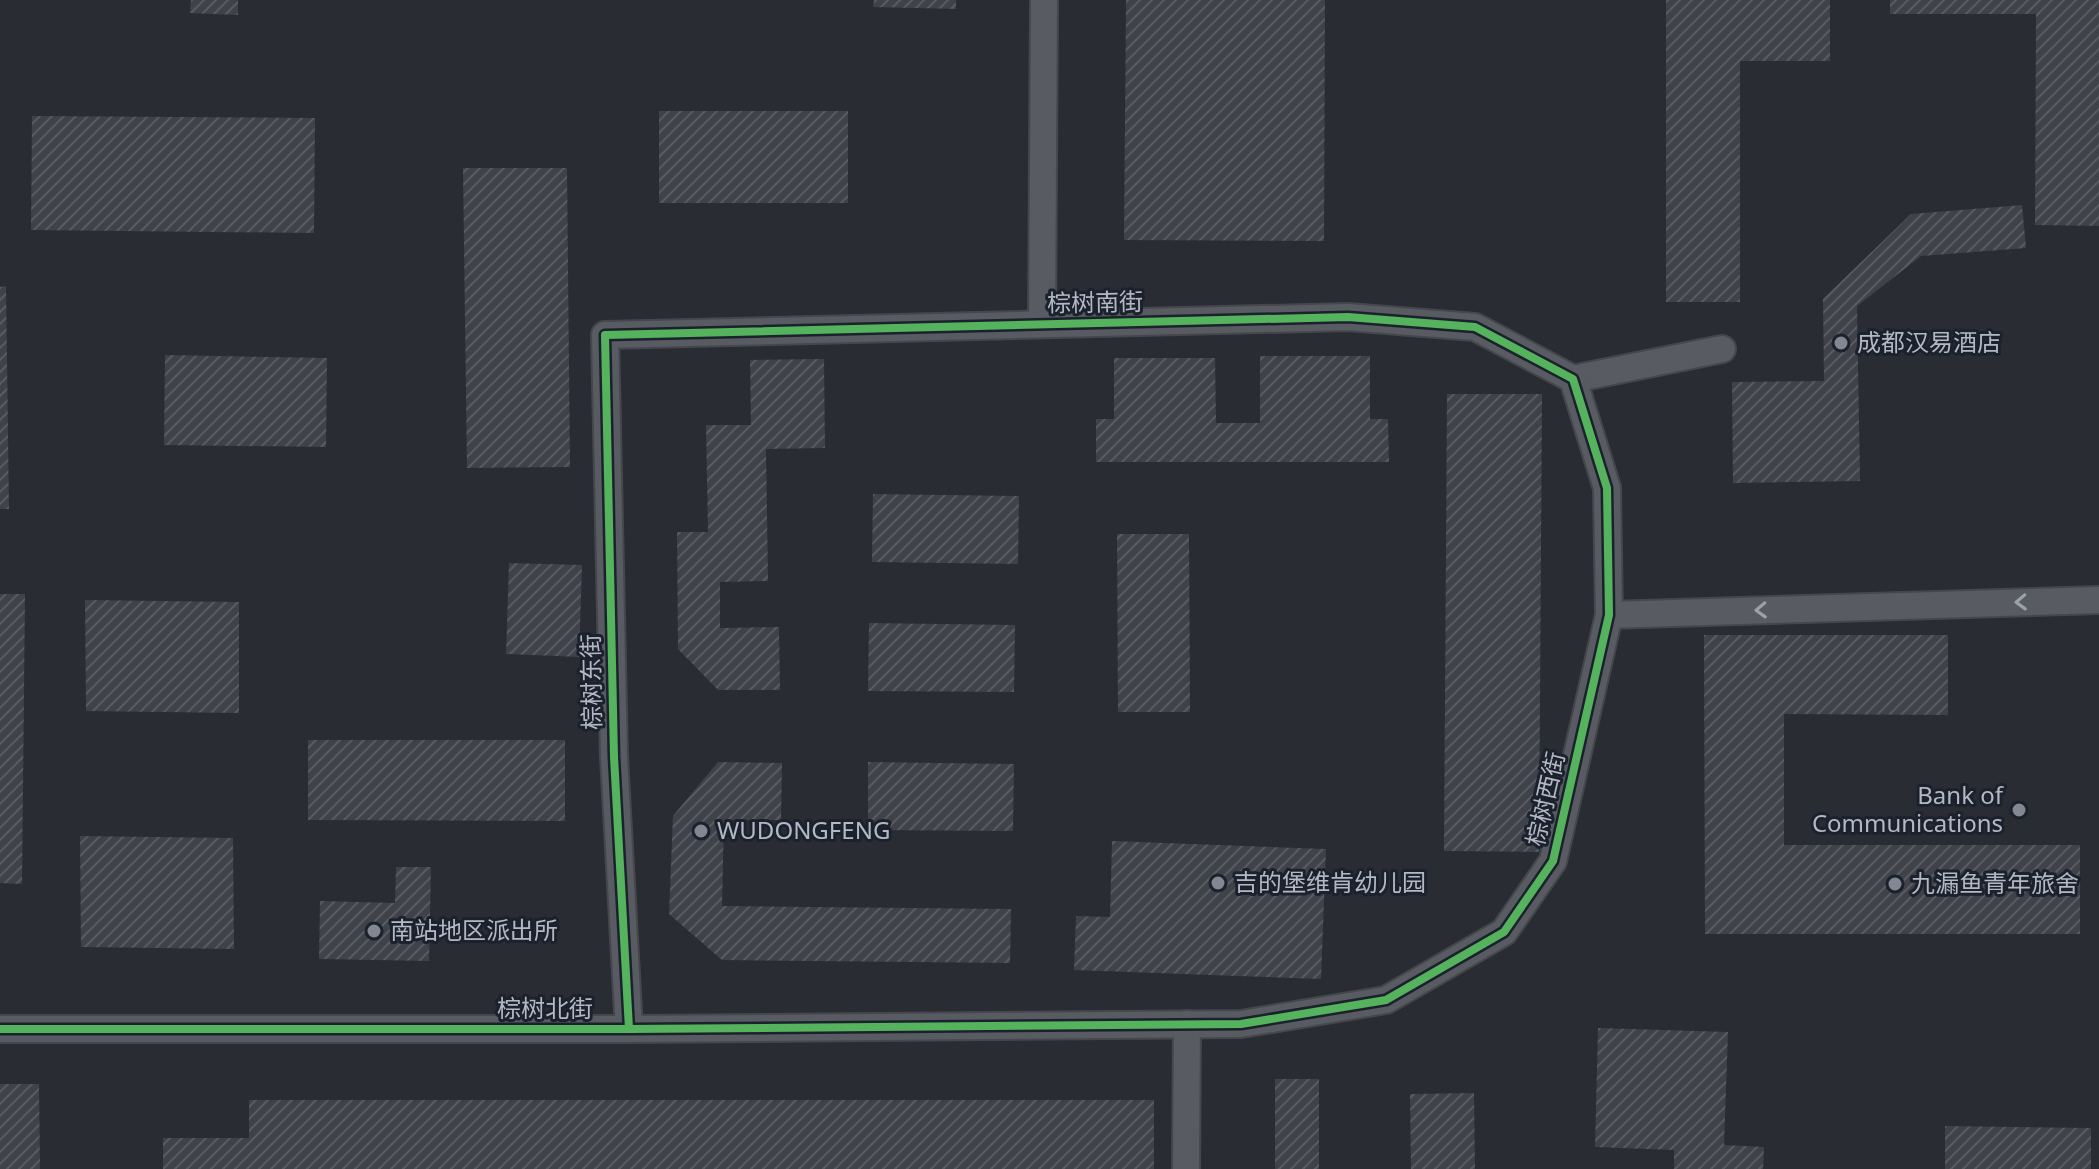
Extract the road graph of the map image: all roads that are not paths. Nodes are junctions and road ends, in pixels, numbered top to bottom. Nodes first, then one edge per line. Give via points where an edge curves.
1 (1044, 0) edge
2 (1042, 324) junction
3 (605, 335) joint
4 (1722, 349) dead end
5 (1573, 379) junction
6 (2099, 600) edge
7 (1609, 615) junction
8 (1187, 1024) junction
9 (0, 1029) edge
10 (629, 1029) junction
11 (1186, 1169) edge

1 - 2 street, 棕树南街
2 - 3 street, 棕树南街
2 - 5 street, 棕树南街 via 1348,317 1475,327
3 - 10 street, 棕树东街 via 614,757
4 - 5 street
5 - 7 street, 棕树西街 via 1607,488
6 -> 7 street
7 - 8 street, 棕树西街 via 1553,861 1504,932 1386,1000 1241,1024
8 - 10 street, 棕树北街
8 - 11 street
9 - 10 street, 棕树北街

